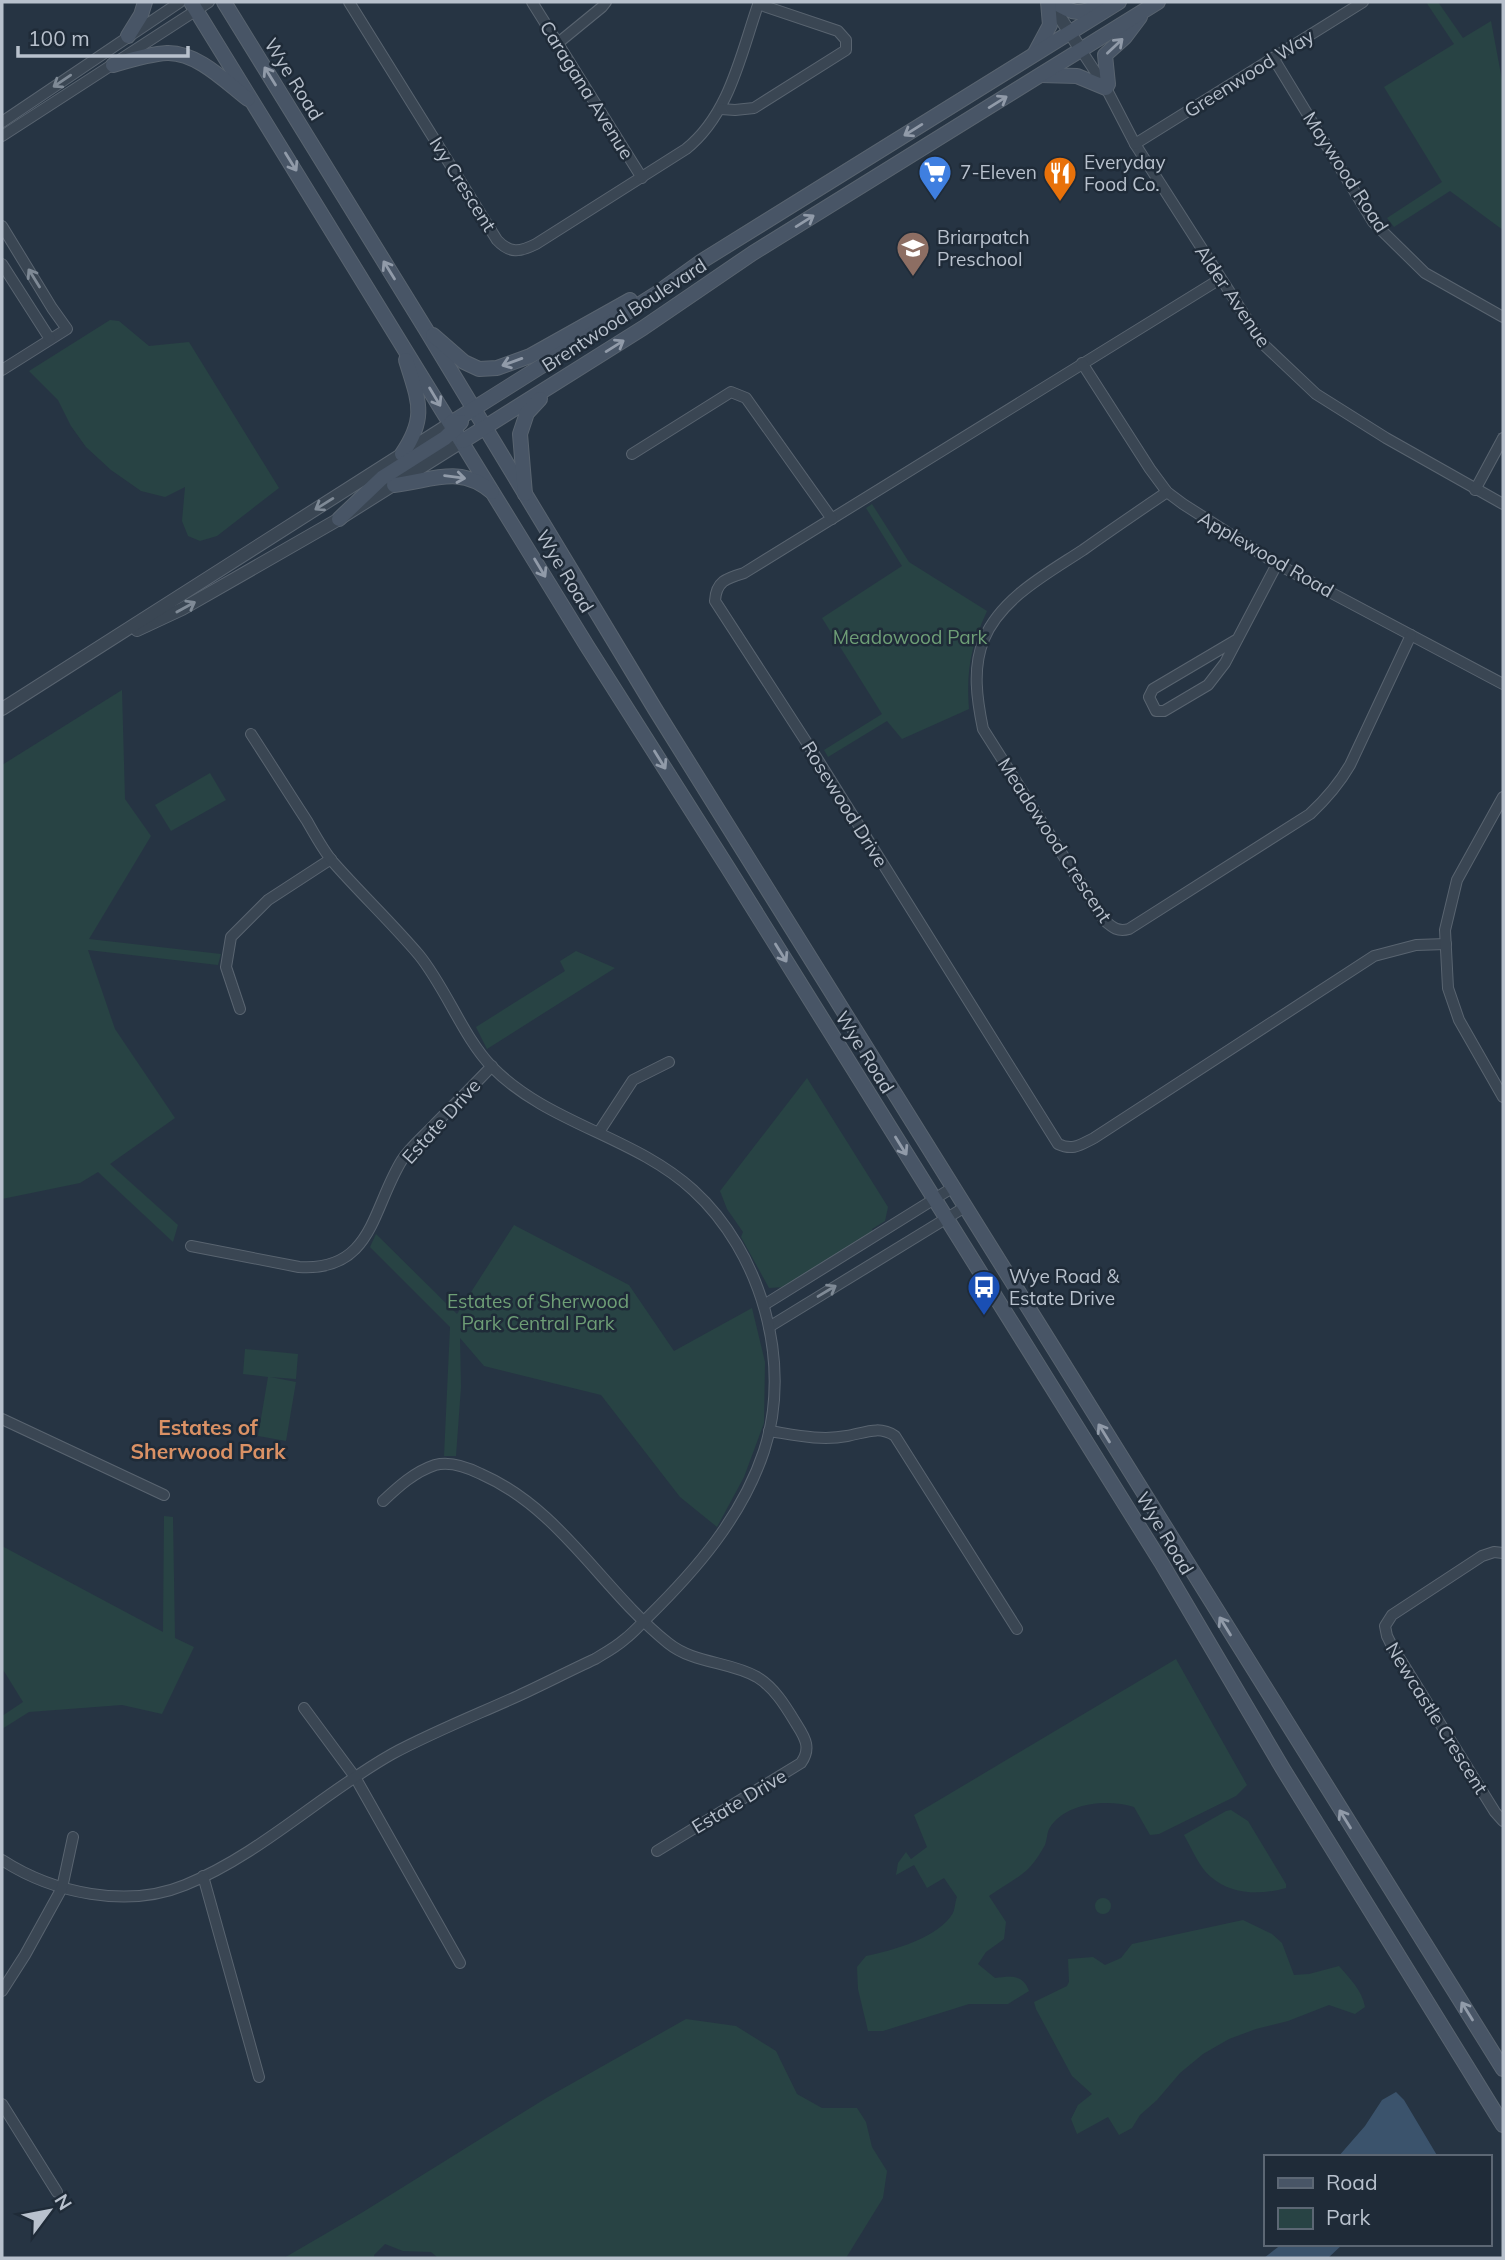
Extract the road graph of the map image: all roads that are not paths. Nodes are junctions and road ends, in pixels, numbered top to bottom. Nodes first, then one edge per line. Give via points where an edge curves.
1 (145, 2) edge
2 (180, 2) edge
3 (209, 2) edge
4 (223, 2) edge
5 (349, 2) edge
6 (532, 2) edge
7 (606, 2) edge
8 (1051, 2) edge
9 (1111, 2) edge
10 (1119, 2) edge
11 (1158, 2) edge
12 (1363, 2) edge
13 (758, 3) edge
14 (194, 6) edge
15 (1145, 10) junction
16 (1069, 32) junction
17 (128, 36) junction
18 (558, 43) junction
19 (1081, 50) junction
20 (1033, 55) junction
21 (1274, 59) junction
22 (113, 65) junction
23 (1041, 75) junction
24 (1106, 88) junction
25 (255, 104) junction
26 (721, 109) junction
27 (2, 122) edge
28 (2, 136) edge
29 (1135, 144) junction
30 (642, 178) junction
31 (2, 226) edge
32 (702, 261) junction
33 (2, 264) edge
34 (1220, 279) junction
35 (1503, 317) edge
36 (425, 328) junction
37 (50, 339) junction
38 (402, 342) junction
39 (1082, 363) junction
40 (2, 370) edge
41 (557, 383) junction
42 (473, 408) junction
43 (484, 427) junction
44 (456, 431) junction
45 (1503, 438) edge
46 (402, 454) junction
47 (632, 454) dead end
48 (394, 485) junction
49 (1475, 490) junction
50 (1167, 492) junction
51 (525, 495) junction
52 (1503, 504) edge
53 (505, 509) junction
54 (339, 519) junction
55 (831, 519) junction
56 (1277, 564) junction
57 (1412, 635) junction
58 (1236, 640) junction
59 (102, 646) junction
60 (1503, 684) edge
61 (2, 709) edge
62 (251, 734) dead end
63 (1503, 797) edge
64 (331, 859) junction
65 (1446, 944) junction
66 (240, 1009) dead end
67 (668, 1062) dead end
68 (492, 1066) junction
69 (1503, 1097) edge
70 (599, 1132) junction
71 (952, 1188) junction
72 (935, 1200) junction
73 (965, 1207) junction
74 (946, 1218) junction
75 (191, 1245) dead end
76 (764, 1305) junction
77 (769, 1327) junction
78 (2, 1419) edge
79 (769, 1431) junction
80 (164, 1495) dead end
81 (383, 1501) dead end
82 (1503, 1553) edge
83 (644, 1621) junction
84 (1017, 1629) dead end
85 (303, 1708) dead end
86 (355, 1777) junction
87 (1503, 1821) edge
88 (73, 1837) dead end
89 (657, 1851) dead end
90 (2, 1860) edge
91 (203, 1876) junction
92 (62, 1888) junction
93 (460, 1963) dead end
94 (2, 1990) edge
95 (1503, 2069) edge
96 (259, 2077) dead end
97 (2, 2104) edge
98 (1503, 2124) edge
99 (57, 2192) dead end

1 - 17 main road
2 - 17 street
3 - 14 street
36 -> 4 main road, Wye Road
5 - 30 street, Ivy Crescent via 507,250 527,248
6 - 18 street, Caragana Avenue
7 - 18 street
8 - 9 main road via 1083,13
8 - 16 street, Alder Avenue
8 - 20 main road via 1049,24
10 - 16 main road, Brentwood Boulevard
11 - 15 main road, Brentwood Boulevard
12 - 21 street, Greenwood Way
13 - 26 street, Ivy Crescent
13 - 26 street, Ivy Crescent via 838,31 846,40 846,50 754,108
14 - 22 street
14 - 25 main road, Wye Road
15 - 19 main road, Brentwood Boulevard
24 -> 15 main road via 1105,55
16 - 19 street, Alder Avenue
16 - 20 main road, Brentwood Boulevard
17 -> 27 street
18 - 30 street, Caragana Avenue
19 - 23 main road, Brentwood Boulevard
19 - 24 street, Alder Avenue
20 -> 32 main road, Brentwood Boulevard
21 - 29 street, Greenwood Way
21 - 35 street, Maywood Road via 1373,222 1425,273
22 - 25 main road via 148,55 180,54
22 - 28 street
23 - 24 main road via 1077,76
41 -> 23 main road, Brentwood Boulevard via 753,253
24 - 29 street, Alder Avenue
25 -> 38 main road, Wye Road
26 - 30 street, Ivy Crescent via 695,142
29 - 34 street, Alder Avenue
37 -> 31 street via 67,328
32 -> 36 main road via 530,356 497,368 479,369 464,362
32 - 42 main road, Brentwood Boulevard
33 - 37 street
34 - 39 street, Rosewood Drive
34 - 49 street, Alder Avenue via 1263,344 1316,394
36 - 42 main road, Wye Road
37 - 40 street
38 -> 44 main road, Wye Road
38 - 46 main road via 420,405 414,432
39 - 50 street, Applewood Road
39 - 55 street, Rosewood Drive
41 - 43 main road, Brentwood Boulevard
41 - 51 main road via 522,423
42 - 43 main road, Wye Road
42 - 44 main road, Brentwood Boulevard
43 - 44 main road, Brentwood Boulevard
43 - 51 main road, Wye Road
44 - 46 street, Brentwood Boulevard
44 - 48 street, Brentwood Boulevard
44 - 53 main road, Wye Road
44 - 54 main road via 382,478
45 - 49 street
46 -> 59 street, Brentwood Boulevard
47 - 55 street via 731,392 746,397
48 -> 53 main road via 441,475 463,477 490,490
48 - 54 street, Brentwood Boulevard
49 - 52 street, Alder Avenue
50 - 56 street, Applewood Road
50 - 57 street, Meadowood Crescent via 1006,607 984,638 976,675 983,729 1112,928 1129,929 1310,814 1340,783
51 - 71 main road, Wye Road
53 -> 72 main road, Wye Road
59 -> 54 street, Brentwood Boulevard via 182,610
55 - 65 street, Rosewood Drive via 744,573 724,578 715,601 1058,1144 1078,1147 1094,1138 1374,956 1416,945
56 - 57 street, Applewood Road
56 - 58 street
57 - 60 street, Applewood Road
58 - 58 street via 1153,689 1149,697 1156,711 1164,711 1208,685 1226,663
59 - 61 street, Brentwood Boulevard
62 - 64 street, Estate Drive
63 - 65 street via 1457,880
64 - 66 street via 268,900 231,937 226,967
64 - 68 street, Estate Drive via 421,957
65 - 69 street via 1448,988 1459,1020
67 - 70 street via 633,1080
68 - 70 street, Estate Drive via 544,1106
68 - 75 street, Estate Drive via 402,1160 369,1233 343,1258 316,1268 299,1267
70 - 76 street, Estate Drive via 672,1172 708,1204 736,1243
71 - 72 street
71 - 73 main road, Wye Road
72 - 74 main road, Wye Road
72 - 76 street
73 - 74 street
95 -> 73 main road, Wye Road
77 -> 74 street
74 - 98 main road, Wye Road
76 - 77 street, Estate Drive
77 - 79 street, Estate Drive via 774,1370
78 - 80 street
79 - 83 street, Estate Drive via 758,1467 730,1522
79 - 84 street via 825,1438 873,1430 895,1436
81 - 83 street, Estate Drive via 407,1479 435,1465 449,1463 471,1469 519,1494 548,1518
82 - 87 street, Newcastle Crescent via 1482,1556 1391,1615 1385,1626 1392,1646
83 - 86 street, Estate Drive via 595,1659 436,1732
83 - 89 street, Estate Drive via 669,1644 696,1659 756,1676 785,1705 807,1745 801,1763
85 - 86 street
86 - 91 street, Estate Drive via 227,1865
86 - 93 street
88 - 92 street
90 - 92 street, Estate Drive
91 - 92 street, Estate Drive via 162,1892 130,1895
91 - 96 street
92 - 94 street
97 - 99 street

